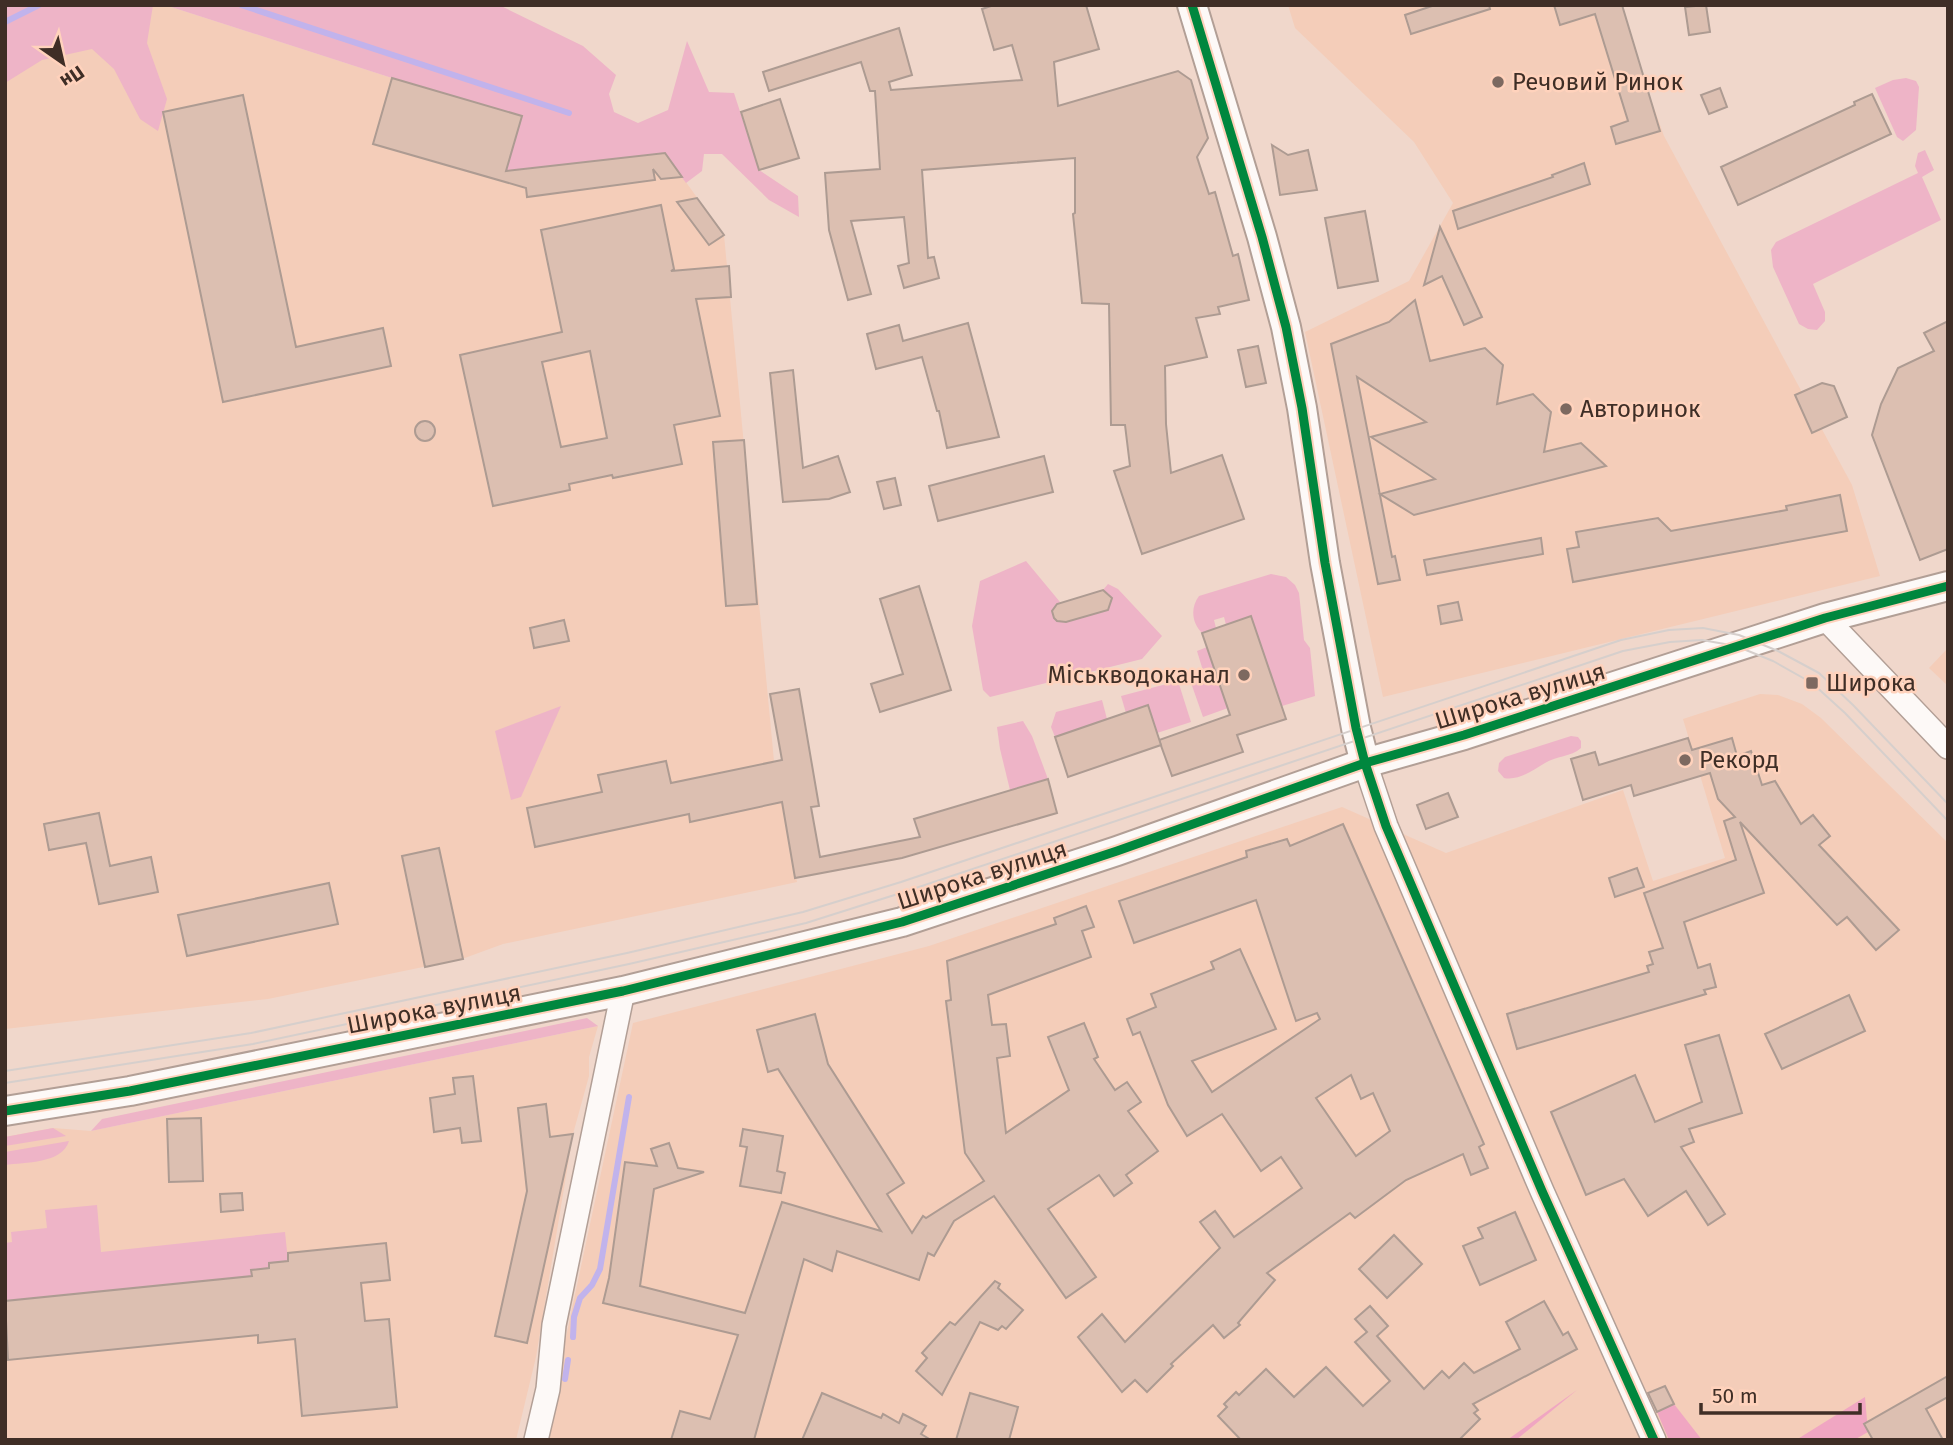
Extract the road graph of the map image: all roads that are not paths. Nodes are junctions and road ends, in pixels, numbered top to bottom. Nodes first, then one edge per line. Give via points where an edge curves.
1 (1192, 5) edge
2 (1948, 586) edge
3 (1825, 618) junction
4 (1948, 747) edge
5 (1365, 763) junction
6 (623, 991) junction
7 (5, 1111) edge
8 (536, 1440) edge
9 (1654, 1440) edge

1 - 5 street via 1286,327 1325,563
2 - 3 street, Широка вулиця
3 - 4 street
3 - 5 street, Широка вулиця
5 - 6 street, Широка вулиця via 902,922
5 - 9 street via 1386,826 1531,1166
6 - 7 street, Широка вулиця via 144,1088
6 - 8 street via 554,1325 548,1389

